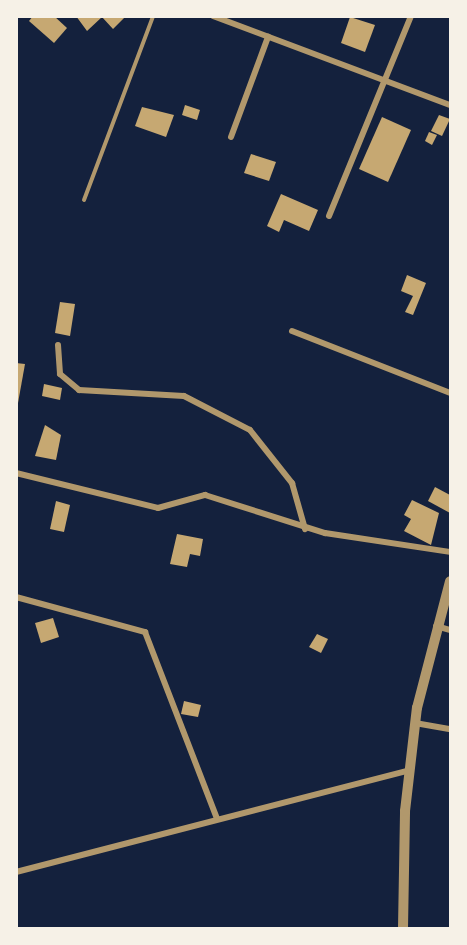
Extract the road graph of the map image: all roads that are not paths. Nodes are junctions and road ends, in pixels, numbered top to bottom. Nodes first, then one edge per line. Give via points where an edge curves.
1 (153, 16) edge
2 (213, 16) edge
3 (411, 16) edge
4 (268, 37) junction
5 (386, 80) junction
6 (450, 105) edge
7 (231, 137) dead end
8 (84, 200) dead end
9 (329, 216) dead end
10 (292, 331) dead end
11 (58, 345) dead end
12 (450, 393) edge
13 (16, 473) edge
14 (305, 529) junction
15 (450, 552) edge
16 (450, 581) edge
17 (16, 597) edge
18 (436, 625) junction
19 (450, 630) edge
20 (415, 723) junction
21 (450, 729) edge
22 (409, 770) junction
23 (217, 819) junction
24 (16, 872) edge
25 (403, 928) edge

1 - 8 lane
2 - 4 street
3 - 5 street
4 - 5 street
4 - 7 street
5 - 6 street
5 - 9 street
10 - 12 street
11 - 14 street via 60,374 79,390 184,396 250,430 292,483
13 - 14 street via 158,508 205,495
14 - 15 street
16 - 18 street
17 - 23 street via 145,632
18 - 19 street
18 - 20 street
20 - 21 street
20 - 22 street
22 - 23 street
22 - 25 street
23 - 24 street

